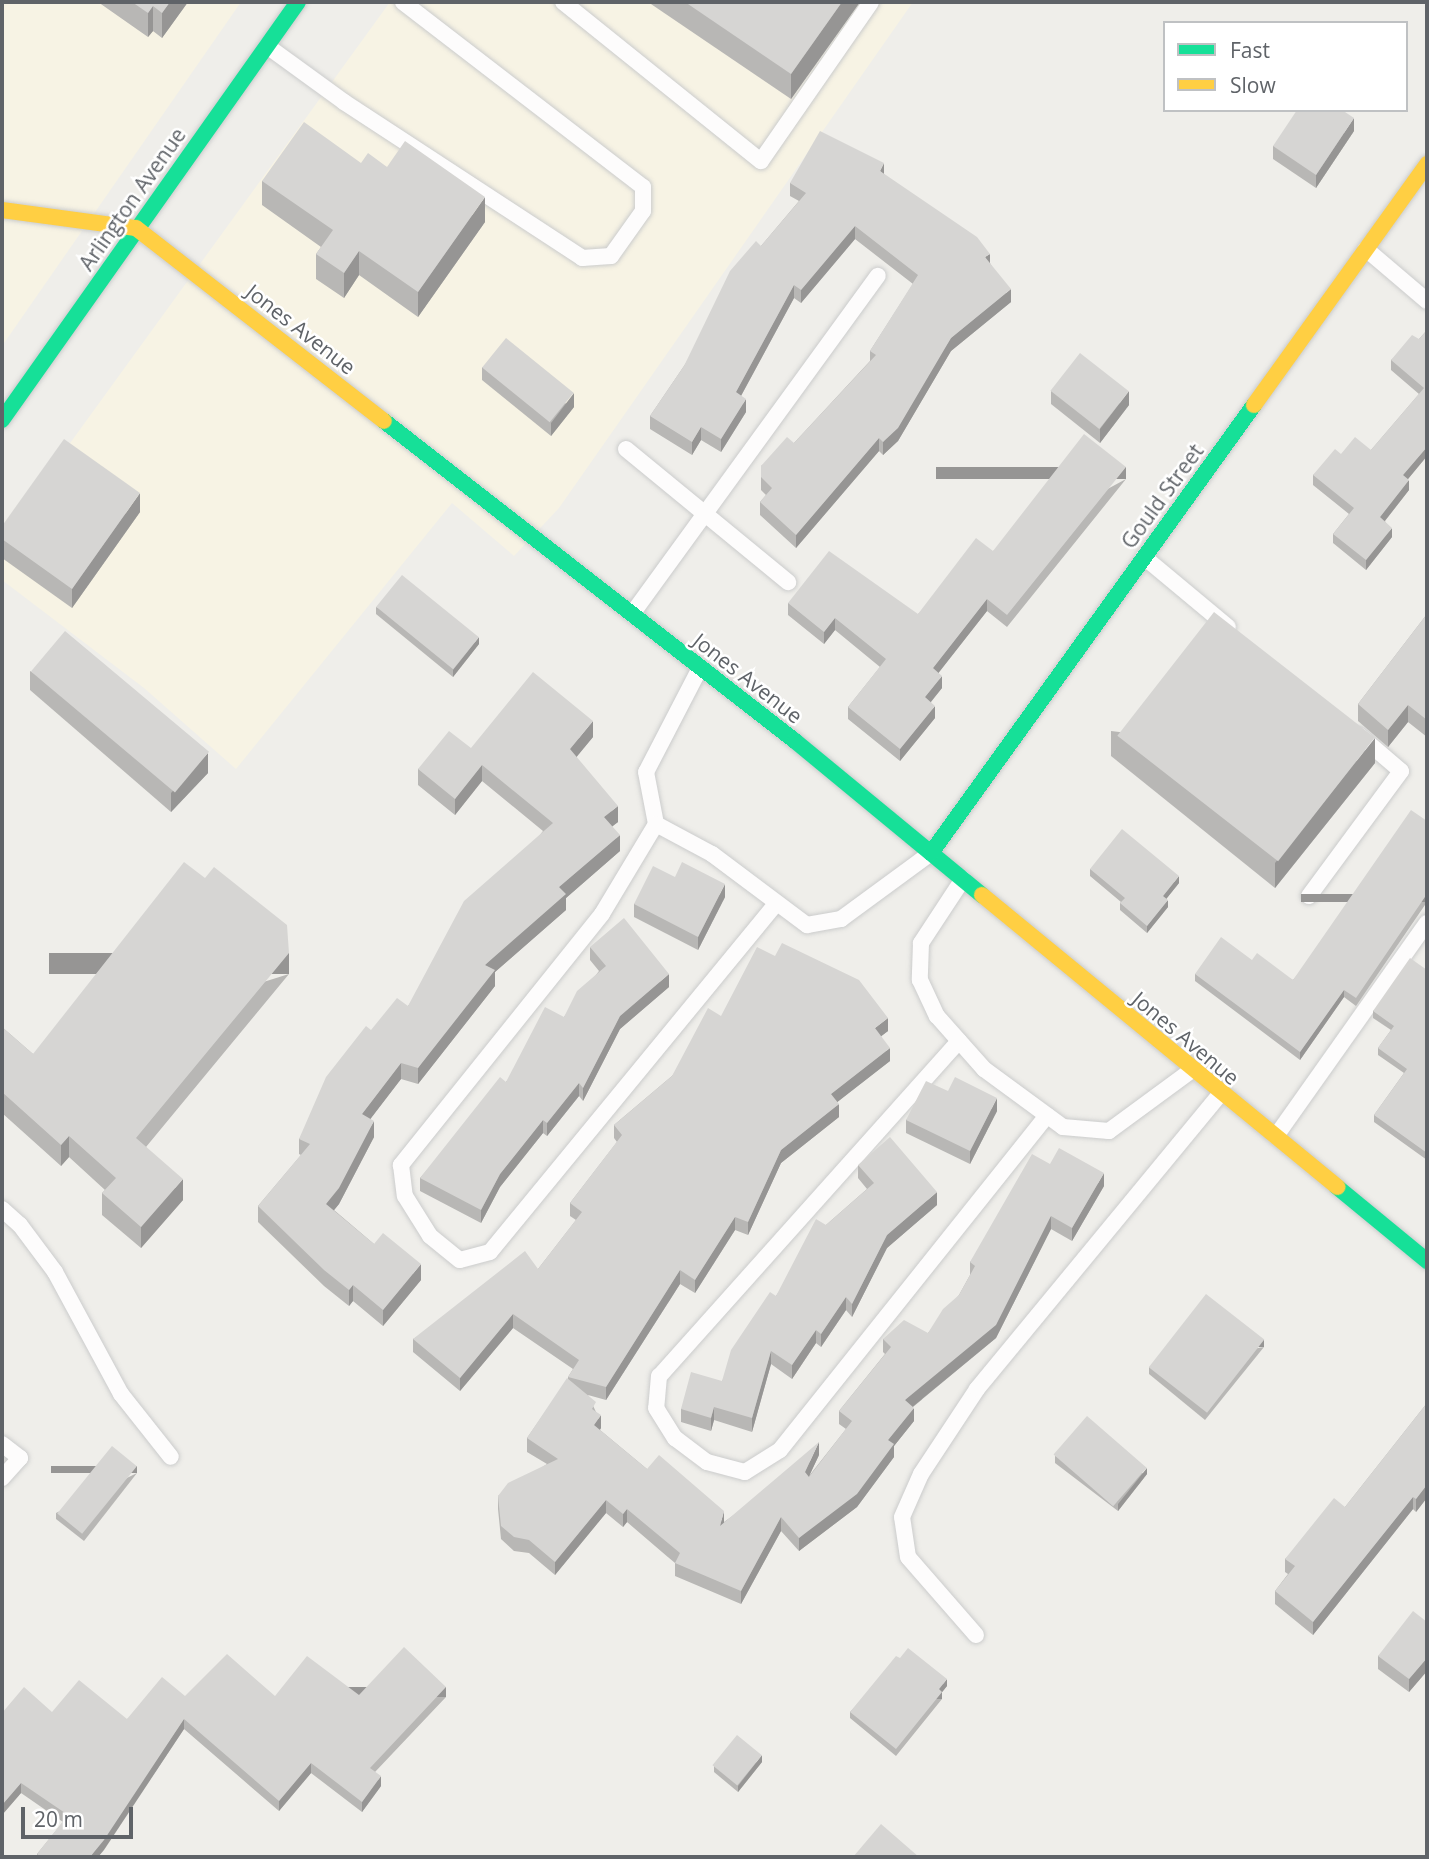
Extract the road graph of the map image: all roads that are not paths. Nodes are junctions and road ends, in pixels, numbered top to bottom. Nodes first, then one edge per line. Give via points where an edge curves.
1 (298, 2) edge
2 (403, 2) edge
3 (563, 2) edge
4 (871, 2) edge
5 (267, 46) junction
6 (1427, 164) edge
7 (2, 210) edge
8 (136, 228) junction
9 (1366, 249) junction
10 (878, 276) dead end
11 (1427, 301) edge
12 (2, 420) edge
13 (626, 449) dead end
14 (706, 514) junction
15 (1144, 557) junction
16 (788, 582) dead end
17 (632, 614) junction
18 (1241, 637) edge
19 (700, 668) junction
20 (1348, 726) edge
21 (656, 824) junction
22 (931, 853) junction
23 (963, 879) junction
24 (1309, 896) dead end
25 (775, 905) junction
26 (1427, 923) edge
27 (959, 1041) junction
28 (1192, 1070) junction
29 (1220, 1094) junction
30 (1047, 1116) junction
31 (1274, 1138) junction
32 (2, 1209) edge
33 (1427, 1261) edge
34 (2, 1444) edge
35 (171, 1457) dead end
36 (2, 1478) edge
37 (976, 1635) dead end

1 - 5 street, Arlington Avenue
2 - 5 lane via 643,187 643,211 611,256 582,258
3 - 4 lane via 761,161
5 - 8 street, Arlington Avenue
6 - 9 street, Gould Street
7 - 8 street
8 - 12 street, Arlington Avenue
8 - 17 street, Jones Avenue
9 - 11 lane
9 - 15 street, Gould Street
10 - 14 lane
13 - 14 lane
14 - 16 lane
14 - 17 lane
15 - 18 lane
15 - 22 street, Gould Street
17 - 19 street, Jones Avenue
19 - 21 lane via 646,772
19 - 22 street, Jones Avenue
20 - 24 lane via 1401,771
21 - 25 lane via 712,854
21 - 25 lane via 602,914 401,1165 405,1196 430,1236 460,1260 490,1252
22 - 23 street, Jones Avenue
22 - 25 lane via 831,924 807,925
23 - 27 lane via 921,943 920,980 937,1016
23 - 28 street, Jones Avenue
26 - 31 lane
27 - 30 lane via 984,1069
27 - 30 lane via 659,1376 656,1408 675,1438 707,1462 745,1472 780,1450
28 - 29 street, Jones Avenue
28 - 30 lane via 1109,1131 1063,1128
29 - 31 street, Jones Avenue
29 - 37 lane via 976,1389 921,1474 902,1517 908,1557
31 - 33 street, Jones Avenue
32 - 35 lane via 55,1272 121,1394
34 - 36 lane via 20,1458

